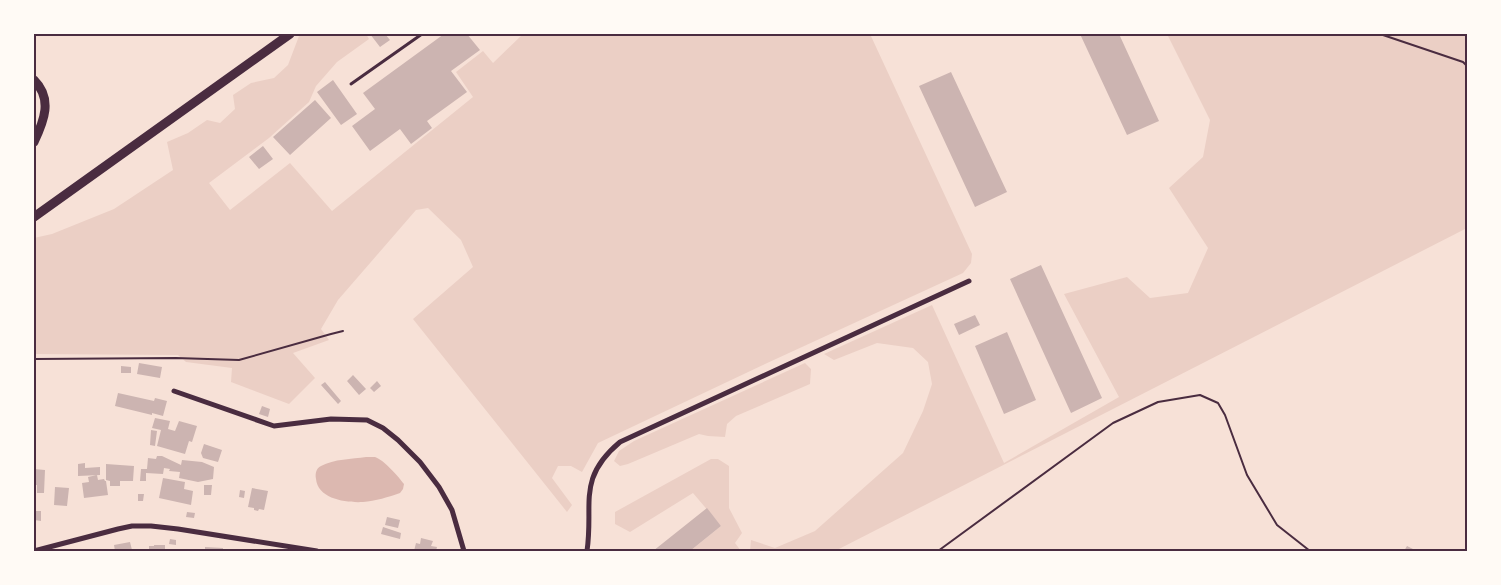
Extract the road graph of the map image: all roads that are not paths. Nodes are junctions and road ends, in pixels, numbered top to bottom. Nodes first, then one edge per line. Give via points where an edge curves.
1 (290, 34) edge
2 (422, 34) edge
3 (34, 80) edge
4 (351, 84) dead end
5 (34, 142) edge
6 (34, 217) edge
7 (969, 281) dead end
8 (174, 391) dead end
9 (34, 550) edge
10 (318, 551) edge
11 (464, 551) edge
12 (587, 551) edge

1 - 6 street
2 - 4 lane
3 - 5 street via 45,96 45,110
7 - 12 street via 620,442 595,470 590,491
8 - 11 street via 274,426 331,419 367,420 383,428 420,462 439,487 452,510
9 - 10 street via 132,526 151,526

